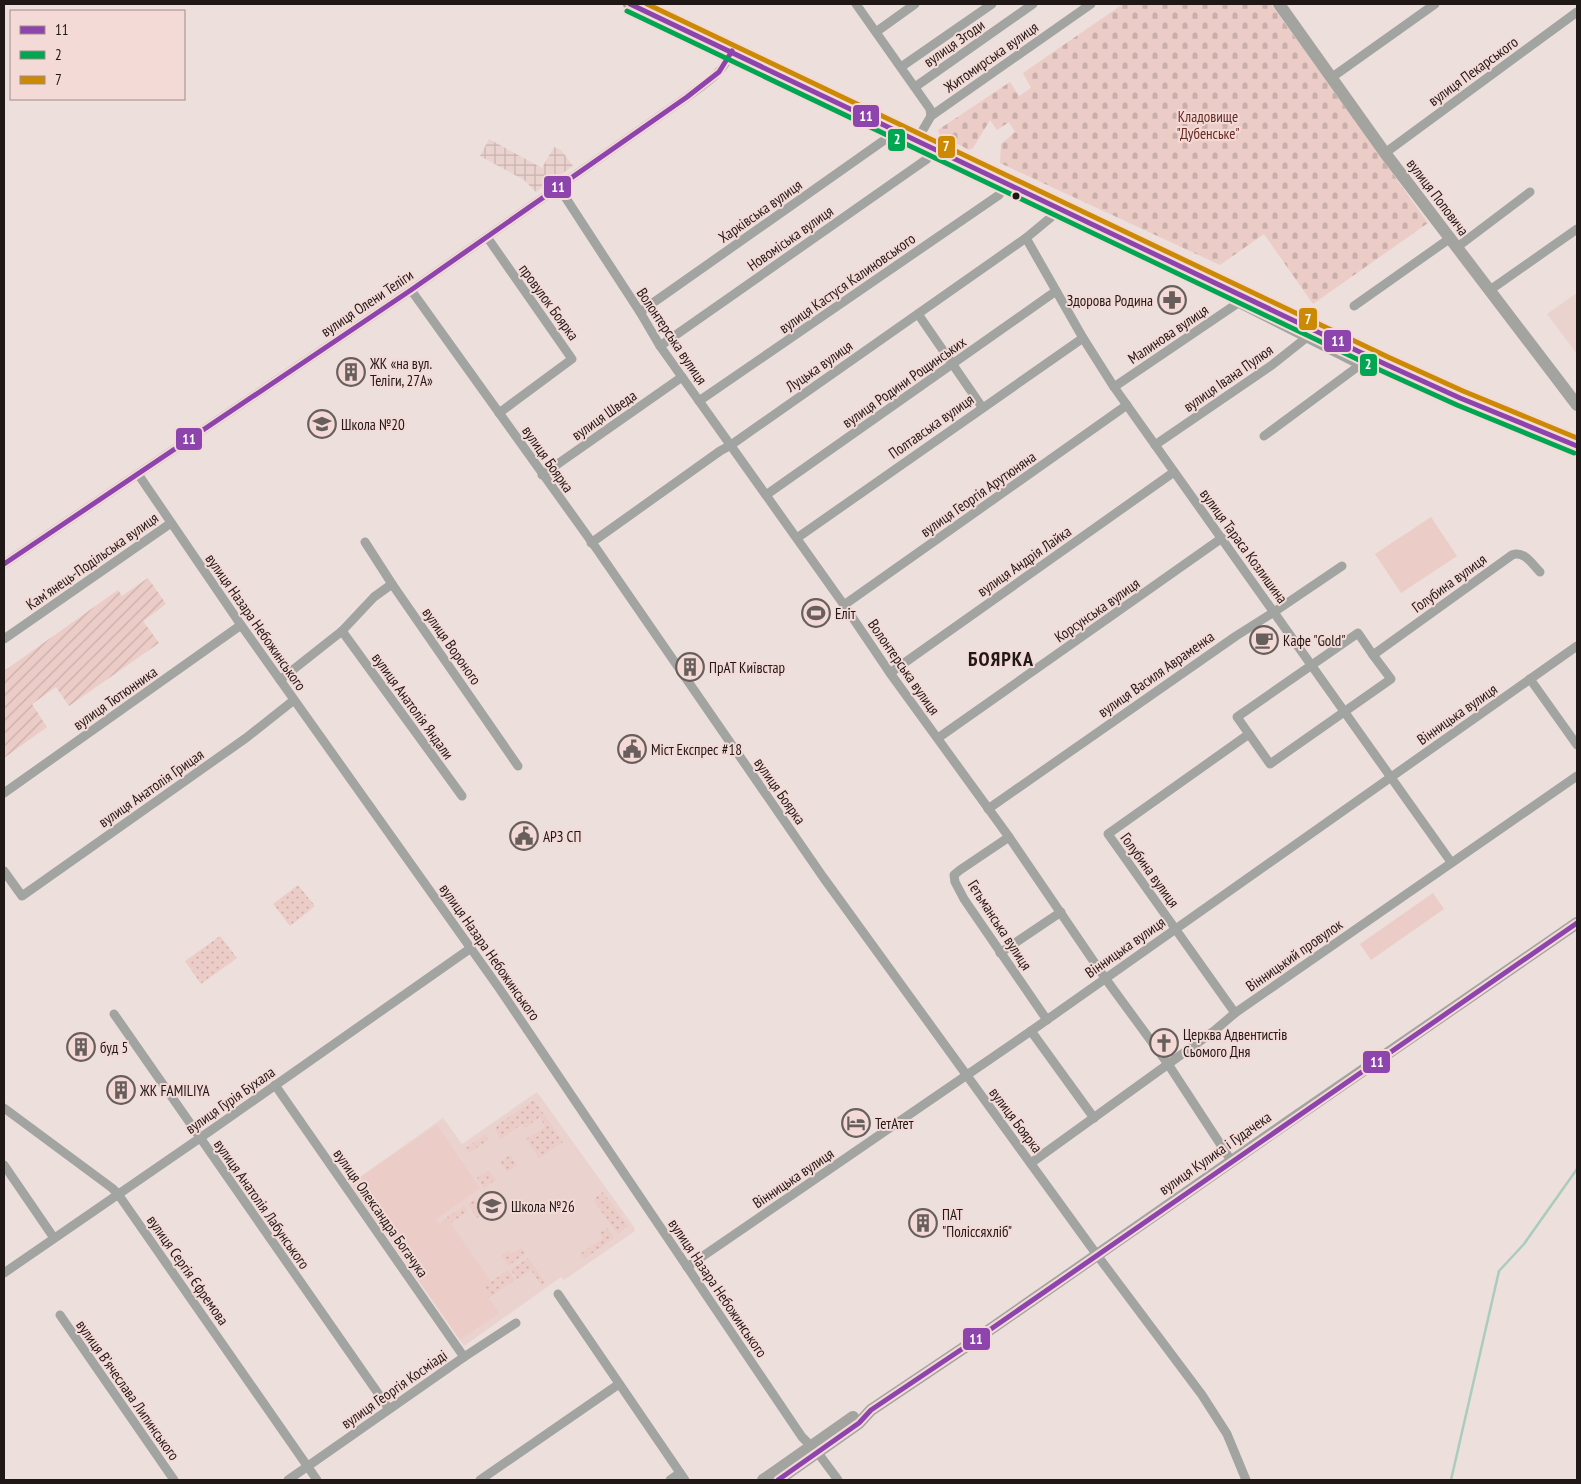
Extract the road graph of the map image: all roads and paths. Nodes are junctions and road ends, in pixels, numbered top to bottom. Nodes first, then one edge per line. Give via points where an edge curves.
1 (630, 4) edge
2 (856, 4) edge
3 (915, 4) edge
4 (992, 4) edge
5 (1033, 4) edge
6 (1091, 4) edge
7 (1281, 4) edge
8 (1435, 4) edge
9 (1577, 12) edge
10 (876, 32) junction
11 (732, 50) junction
12 (901, 67) junction
13 (1331, 78) junction
14 (915, 87) junction
15 (932, 116) junction
16 (895, 130) junction
17 (917, 140) junction
18 (932, 148) junction
19 (1385, 153) junction
20 (1006, 183) junction
21 (558, 186) junction
22 (1530, 192) dead end
23 (1060, 209) junction
24 (1577, 229) edge
25 (486, 236) junction
26 (1026, 238) junction
27 (1453, 243) junction
28 (410, 290) junction
29 (1490, 290) junction
30 (1056, 291) junction
31 (1354, 306) dead end
32 (640, 312) junction
33 (918, 314) junction
34 (1311, 334) junction
35 (1083, 338) junction
36 (660, 346) junction
37 (953, 364) junction
38 (682, 377) junction
39 (1114, 387) junction
40 (699, 401) junction
41 (1577, 405) edge
42 (1128, 406) junction
43 (982, 407) junction
44 (499, 414) junction
45 (1264, 436) dead end
46 (731, 445) junction
47 (1155, 445) junction
48 (1577, 446) edge
49 (1174, 472) junction
50 (138, 474) junction
51 (542, 475) junction
52 (766, 495) junction
53 (171, 523) junction
54 (797, 538) junction
55 (1222, 538) junction
56 (365, 542) dead end
57 (591, 543) junction
58 (4, 564) edge
59 (1342, 566) dead end
60 (1540, 572) dead end
61 (392, 584) junction
62 (844, 605) junction
63 (1274, 612) junction
64 (241, 626) junction
65 (342, 631) junction
66 (4, 639) edge
67 (1577, 646) edge
68 (1374, 655) junction
69 (1312, 664) junction
70 (890, 673) junction
71 (1530, 679) junction
72 (280, 680) junction
73 (294, 700) junction
74 (1345, 712) junction
75 (1249, 734) junction
76 (938, 738) junction
77 (1577, 745) edge
78 (518, 766) dead end
79 (1577, 776) edge
80 (1390, 777) junction
81 (4, 793) edge
82 (462, 796) dead end
83 (988, 809) junction
84 (1009, 837) junction
85 (1451, 862) junction
86 (4, 871) edge
87 (1061, 912) junction
88 (1577, 923) edge
89 (1175, 929) junction
90 (471, 948) junction
91 (1000, 953) junction
92 (1105, 978) junction
93 (1235, 1013) junction
94 (114, 1014) dead end
95 (1046, 1020) junction
96 (1031, 1031) junction
97 (1168, 1064) junction
98 (966, 1076) junction
99 (275, 1085) junction
100 (4, 1108) edge
101 (1094, 1118) junction
102 (200, 1138) junction
103 (1232, 1162) junction
104 (1031, 1163) junction
105 (4, 1165) edge
106 (118, 1194) junction
107 (54, 1238) junction
108 (1097, 1255) junction
109 (687, 1267) junction
110 (4, 1271) edge
111 (558, 1294) dead end
112 (60, 1316) dead end
113 (516, 1323) dead end
114 (464, 1357) junction
115 (619, 1384) junction
116 (389, 1409) junction
117 (814, 1450) junction
118 (308, 1467) junction
119 (682, 1477) edge
120 (174, 1480) edge
121 (288, 1480) edge
122 (317, 1480) edge
123 (480, 1480) edge
124 (670, 1480) edge
125 (763, 1480) edge
126 (778, 1480) edge
127 (838, 1480) edge
128 (1246, 1480) edge

1 - 11 main road
2 - 10 street
3 - 10 street
4 - 12 street
5 - 14 street, вулиця Згоди
6 - 15 street, Житомирська вулиця
7 - 13 main road, вулиця Поповича
8 - 13 street
9 - 19 street, вулиця Пекарського
10 - 12 street
11 - 16 main road
11 - 21 street, вулиця Олени Теліги via 716,75
12 - 14 street
13 - 19 main road, вулиця Поповича
14 - 15 street
15 - 17 street
16 - 17 main road
16 - 32 street, Харківська вулиця
17 - 18 main road
18 - 20 main road
18 - 36 street, Новоміська вулиця via 927,160
19 - 27 main road, вулиця Поповича
20 - 23 main road
20 - 40 street, вулиця Кастуся Калиновського via 999,195
21 - 25 street, вулиця Олени Теліги
21 - 32 street, Волонтерська вулиця
22 - 27 street
23 - 26 street, Луцька вулиця
23 - 34 main road
24 - 29 street
25 - 28 street, вулиця Олени Теліги
25 - 44 street, провулок Боярка via 572,359
26 - 30 street, вулиця Тараса Козлишина
26 - 33 street, Луцька вулиця
27 - 29 main road, вулиця Поповича
27 - 31 street
28 - 44 street, вулиця Боярка
28 - 50 street, вулиця Олени Теліги
29 - 41 main road, вулиця Поповича
30 - 35 street, вулиця Тараса Козлишина
30 - 37 street, вулиця Родини Рощинських
32 - 36 street, Волонтерська вулиця
33 - 37 street
33 - 46 street, Луцька вулиця
34 - 39 street, Малинова вулиця via 1238,303
34 - 45 street via 1360,365
34 - 47 street, вулиця Івана Пулюя via 1272,365
34 - 48 main road
35 - 39 street, вулиця Тараса Козлишина
35 - 43 street, Полтавська вулиця
36 - 38 street, Волонтерська вулиця
37 - 43 street
37 - 52 street, вулиця Родини Рощинських
38 - 40 street, Волонтерська вулиця
38 - 51 street, вулиця Шведа
39 - 42 street, вулиця Тараса Козлишина
40 - 46 street, Волонтерська вулиця
42 - 47 street, вулиця Тараса Козлишина
42 - 62 street, вулиця Георгія Арутюняна
43 - 54 street, Полтавська вулиця
44 - 51 street, вулиця Боярка
46 - 52 street, Волонтерська вулиця
46 - 57 street, Луцька вулиця
47 - 49 street, вулиця Тараса Козлишина
49 - 55 street, вулиця Тараса Козлишина
49 - 70 street, вулиця Андрія Лайка
50 - 53 street, вулиця Назара Небожинського
50 - 58 street, вулиця Олени Теліги
51 - 57 street, вулиця Боярка
52 - 54 street, Волонтерська вулиця
53 - 64 street, вулиця Назара Небожинського
53 - 66 street, Камʼянець-Подільська вулиця
54 - 62 street, Волонтерська вулиця
55 - 63 street, вулиця Тараса Козлишина
55 - 76 street, Корсунська вулиця
56 - 61 street, вулиця Вороного
57 - 98 street, вулиця Боярка
59 - 63 street, вулиця Василя Авраменка
60 - 68 street, Голубина вулиця via 1523,554 1512,555
61 - 65 street via 374,597
61 - 78 street, вулиця Вороного
62 - 70 street, Волонтерська вулиця
63 - 69 street, вулиця Тараса Козлишина
63 - 83 street, вулиця Василя Авраменка
64 - 72 street, вулиця Назара Небожинського
64 - 81 street, вулиця Тютюнника
65 - 72 street
65 - 82 street, вулиця Анатолія Яндали
67 - 71 street, Вінницька вулиця
68 - 69 street via 1358,633
68 - 74 street via 1391,679
69 - 74 street, вулиця Тараса Козлишина
69 - 75 street via 1237,717
70 - 76 street, Волонтерська вулиця
71 - 77 street
71 - 80 street, Вінницька вулиця
72 - 73 street, вулиця Назара Небожинського
73 - 86 street, вулиця Анатолія Грицая via 246,738 22,896
73 - 90 street, вулиця Назара Небожинського
74 - 75 street via 1270,764
74 - 80 street, вулиця Тараса Козлишина
75 - 89 street, Голубина вулиця via 1108,834
76 - 83 street, Волонтерська вулиця
79 - 85 street, Вінницький провулок
80 - 85 street, вулиця Тараса Козлишина
80 - 89 street, Вінницька вулиця
83 - 84 street, Волонтерська вулиця
84 - 87 street, Волонтерська вулиця
84 - 91 street, Гетьманська вулиця via 954,874 954,882
85 - 93 street, Вінницький провулок
87 - 91 street
87 - 92 street, Волонтерська вулиця
88 - 103 main road, вулиця Кулика і Гудачека
89 - 92 street, Вінницька вулиця
89 - 93 street, Голубина вулиця
90 - 99 street, вулиця Гурія Бухала
90 - 109 street, вулиця Назара Небожинського
91 - 95 street, Гетьманська вулиця
92 - 95 street, Вінницька вулиця
92 - 97 street, Волонтерська вулиця
93 - 97 street, Вінницький провулок
94 - 102 street, вулиця Анатолія Лабунського
95 - 96 street, Вінницька вулиця
96 - 98 street, Вінницька вулиця
96 - 101 street
97 - 101 street, Вінницький провулок
97 - 103 street, Волонтерська вулиця
98 - 104 street, вулиця Боярка
98 - 109 street, Вінницька вулиця
99 - 102 street, вулиця Гурія Бухала
99 - 114 street, вулиця Олександра Богачука
100 - 106 street, вулиця Сергія Єфремова
101 - 104 street, Вінницький провулок
102 - 106 street, вулиця Гурія Бухала
102 - 116 street, вулиця Анатолія Лабунського
103 - 108 main road, вулиця Кулика і Гудачека
104 - 108 street, вулиця Боярка
105 - 107 street
106 - 107 street, вулиця Гурія Бухала
106 - 118 street, вулиця Сергія Єфремова
107 - 110 street, вулиця Гурія Бухала
108 - 117 main road, вулиця Кулика і Гудачека via 871,1410 859,1423
108 - 128 street, вулиця Боярка via 1202,1396 1227,1434
109 - 117 street, вулиця Назара Небожинського
111 - 115 street
112 - 120 street, вулиця Вʼячеслава Липинського
113 - 114 street, вулиця Георгія Косміаді
114 - 116 street, вулиця Георгія Косміаді
115 - 119 street
115 - 123 street
116 - 118 street, вулиця Георгія Косміаді
117 - 125 main road, вулиця Кулика і Гудачека
117 - 126 main road, вулиця Кулика і Гудачека
117 - 127 street, вулиця Назара Небожинського
118 - 121 street, вулиця Георгія Косміаді
118 - 122 street, вулиця Сергія Єфремова
119 - 124 street

